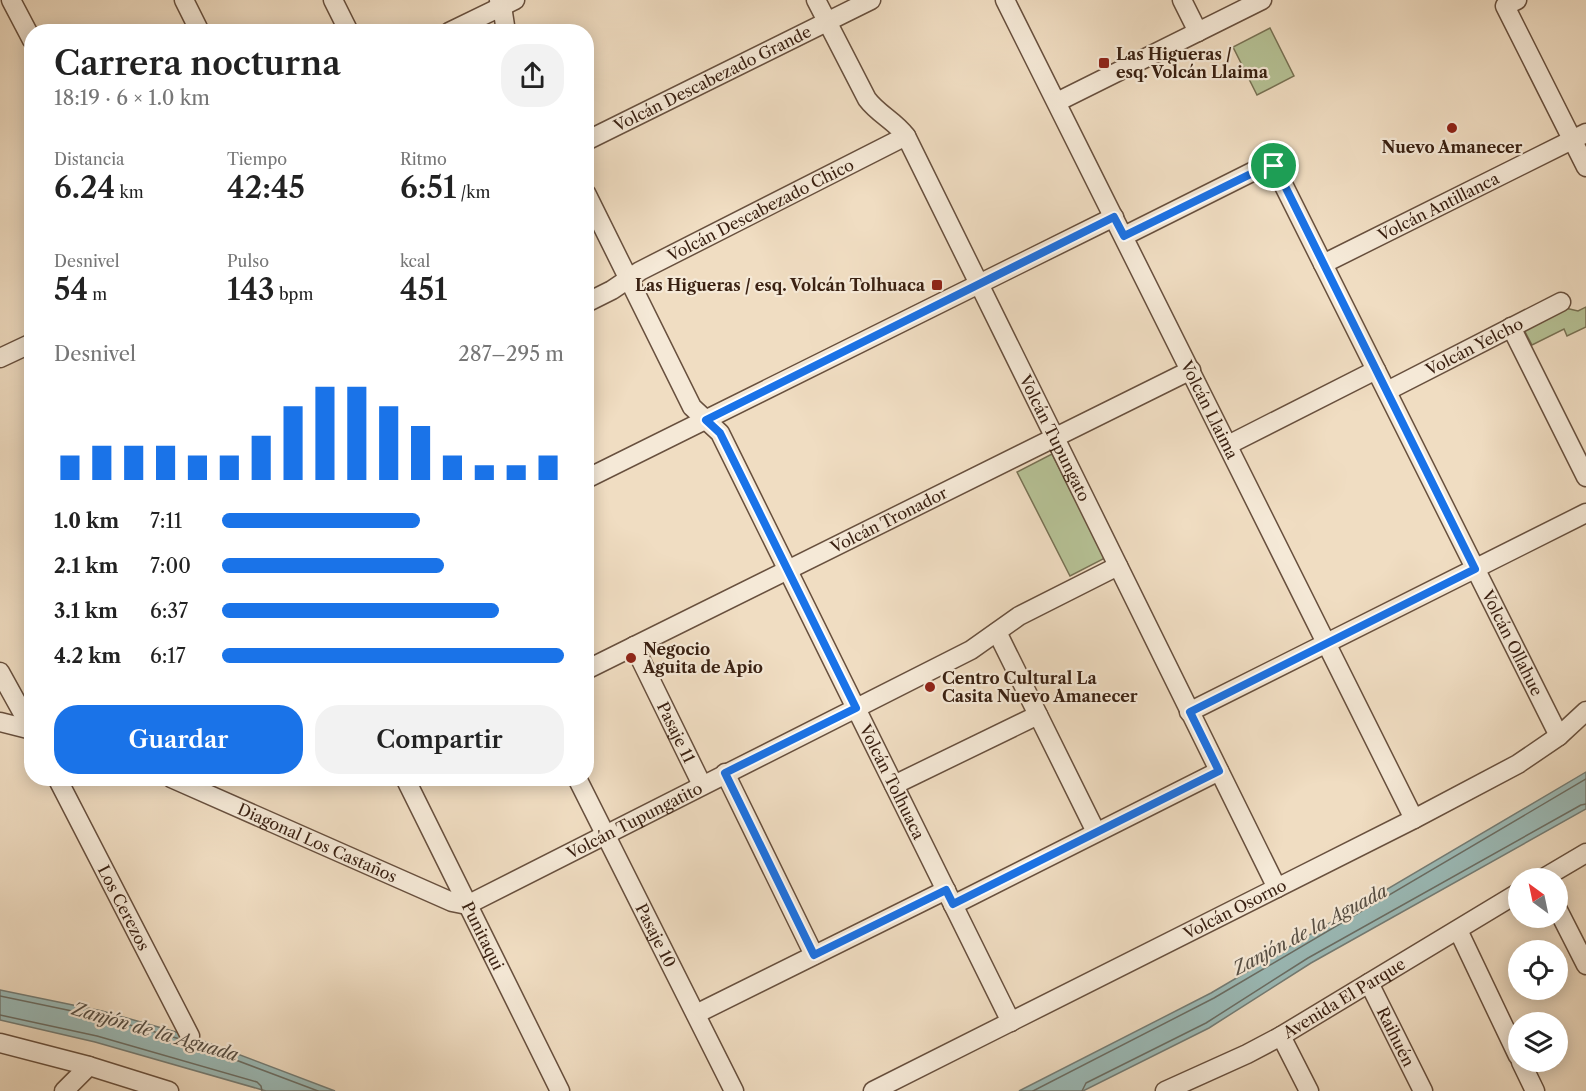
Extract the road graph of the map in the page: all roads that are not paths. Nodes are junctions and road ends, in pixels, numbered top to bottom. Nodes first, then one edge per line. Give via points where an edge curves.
1 (11, 0) edge
2 (184, 0) edge
3 (333, 0) edge
4 (816, 0) edge
5 (871, 0) edge
6 (1005, 0) edge
7 (1182, 0) edge
8 (1262, 0) edge
9 (505, 2) edge
10 (1511, 3) edge
11 (827, 22) junction
12 (196, 24) edge
13 (345, 24) edge
14 (464, 24) edge
15 (506, 24) edge
16 (24, 25) edge
17 (1198, 32) junction
18 (1057, 102) junction
19 (906, 136) junction
20 (1579, 136) edge
21 (594, 137) edge
22 (1586, 167) edge
23 (594, 209) edge
24 (1114, 217) junction
25 (1124, 236) junction
26 (1323, 264) junction
27 (629, 278) junction
28 (978, 285) junction
29 (594, 298) edge
30 (1561, 302) dead end
31 (1511, 327) junction
32 (24, 347) edge
33 (0, 358) edge
34 (1191, 370) junction
35 (1376, 370) junction
36 (1387, 391) junction
37 (706, 420) junction
38 (1054, 438) junction
39 (1228, 444) junction
40 (594, 475) edge
41 (1586, 477) edge
42 (1586, 513) edge
43 (1118, 566) junction
44 (1475, 569) junction
45 (788, 570) junction
46 (996, 632) junction
47 (1326, 643) junction
48 (634, 646) junction
49 (594, 666) edge
50 (4, 679) edge
51 (0, 708) edge
52 (856, 708) junction
53 (1586, 711) edge
54 (1190, 712) junction
55 (24, 715) edge
56 (1038, 715) junction
57 (0, 722) edge
58 (24, 728) edge
59 (1559, 736) junction
60 (1219, 771) junction
61 (725, 773) junction
62 (702, 785) junction
63 (894, 785) junction
64 (61, 786) edge
65 (189, 786) edge
66 (409, 786) edge
67 (582, 786) edge
68 (1414, 819) junction
69 (1096, 832) junction
70 (605, 834) junction
71 (1586, 852) edge
72 (1560, 868) edge
73 (1277, 888) junction
74 (950, 897) junction
75 (1508, 900) edge
76 (467, 905) junction
77 (1567, 928) edge
78 (1458, 930) junction
79 (814, 955) junction
80 (1586, 965) edge
81 (1369, 983) junction
82 (696, 1014) junction
83 (1011, 1022) junction
84 (1508, 1035) edge
85 (190, 1036) dead end
86 (1281, 1036) junction
87 (0, 1043) edge
88 (89, 1066) junction
89 (1526, 1072) edge
90 (1194, 1085) edge
91 (64, 1091) edge
92 (169, 1091) edge
93 (560, 1091) edge
94 (734, 1091) edge
95 (873, 1091) edge
96 (1165, 1091) edge
97 (1309, 1091) edge
98 (1422, 1091) edge
99 (1535, 1091) edge

1 - 16 street
2 - 12 street
3 - 13 street
4 - 11 street, Volcán Tupungato
5 - 11 street, Volcán Descabezado Grande
6 - 18 street, Volcán Llaima
7 - 17 street
8 - 17 street
9 - 14 street
9 - 15 street
10 - 20 street
11 - 19 street, Volcán Tupungato via 867,99
11 - 21 street, Volcán Descabezado Grande
17 - 18 street
18 - 24 street, Volcán Llaima
19 - 27 street, Volcán Descabezado Chico
19 - 28 street, Volcán Tupungato
20 - 22 street
20 - 26 street, Volcán Antillanca
23 - 27 street, Volcán Tolhuaca
24 - 25 street, Volcán Llaima
24 - 28 street
25 - 26 street, Volcán Ollahue via 1271,164
25 - 34 street, Volcán Llaima
26 - 35 street, Volcán Ollahue
27 - 29 street, Volcán Descabezado Chico
27 - 37 street, Volcán Tolhuaca via 692,407
28 - 37 street
28 - 38 street, Volcán Tupungato
30 - 31 street, Volcán Yelcho
31 - 36 street, Volcán Yelcho
31 - 41 street
32 - 33 street
34 - 38 street, Volcán Tronador
34 - 39 street, Volcán Llaima
35 - 36 street, Volcán Ollahue
35 - 39 street
36 - 44 street, Volcán Ollahue
37 - 40 street
37 - 45 street, Volcán Tolhuaca via 720,433
38 - 43 street, Volcán Tupungato
38 - 45 street, Volcán Tronador
39 - 47 street, Volcán Llaima
42 - 44 street
43 - 46 street, Volcán Tupungatito via 1019,616
43 - 54 street, Volcán Tupungato
44 - 47 street
44 - 59 street, Volcán Ollahue
45 - 48 street, Volcán Tronador
45 - 52 street, Volcán Tolhuaca
46 - 52 street, Volcán Tupungatito via 971,650
46 - 56 street
47 - 54 street
47 - 68 street, Volcán Llaima
48 - 49 street, Volcán Tronador
48 - 62 street, Pasaje 11
50 - 51 street via 6,698
50 - 55 street
52 - 61 street, Volcán Tupungatito
52 - 63 street, Volcán Tolhuaca
53 - 59 street, Volcán Osorno
54 - 60 street, Volcán Tupungato
56 - 63 street
56 - 69 street
57 - 58 street
59 - 68 street, Volcán Osorno via 1518,764
60 - 69 street
60 - 73 street, Volcán Tupungato
61 - 62 street, Volcán Tupungatito
61 - 79 street
62 - 70 street, Volcán Tupungatito
63 - 74 street, Volcán Tolhuaca
64 - 85 street, Los Cerezos
65 - 76 street, Diagonal Los Castaños via 452,902
66 - 76 street, Punitaqui
67 - 70 street, Pasaje 10
68 - 73 street, Volcán Osorno
69 - 74 street
70 - 76 street, Volcán Tupungatito
70 - 82 street, Pasaje 10
71 - 72 street
73 - 83 street, Volcán Osorno
74 - 79 street
74 - 83 street, Volcán Tolhuaca
75 - 78 street, Avenida El Parque
76 - 93 street, Punitaqui
77 - 80 street
78 - 81 street, Avenida El Parque
78 - 84 street
79 - 82 street
81 - 86 street, Avenida El Parque
81 - 98 street, Raihuén
82 - 94 street, Pasaje 10
83 - 95 street, Volcán Osorno
86 - 90 street, Avenida El Parque
86 - 97 street
87 - 88 street
88 - 91 street
88 - 92 street
89 - 99 street
90 - 96 street, Avenida El Parque

